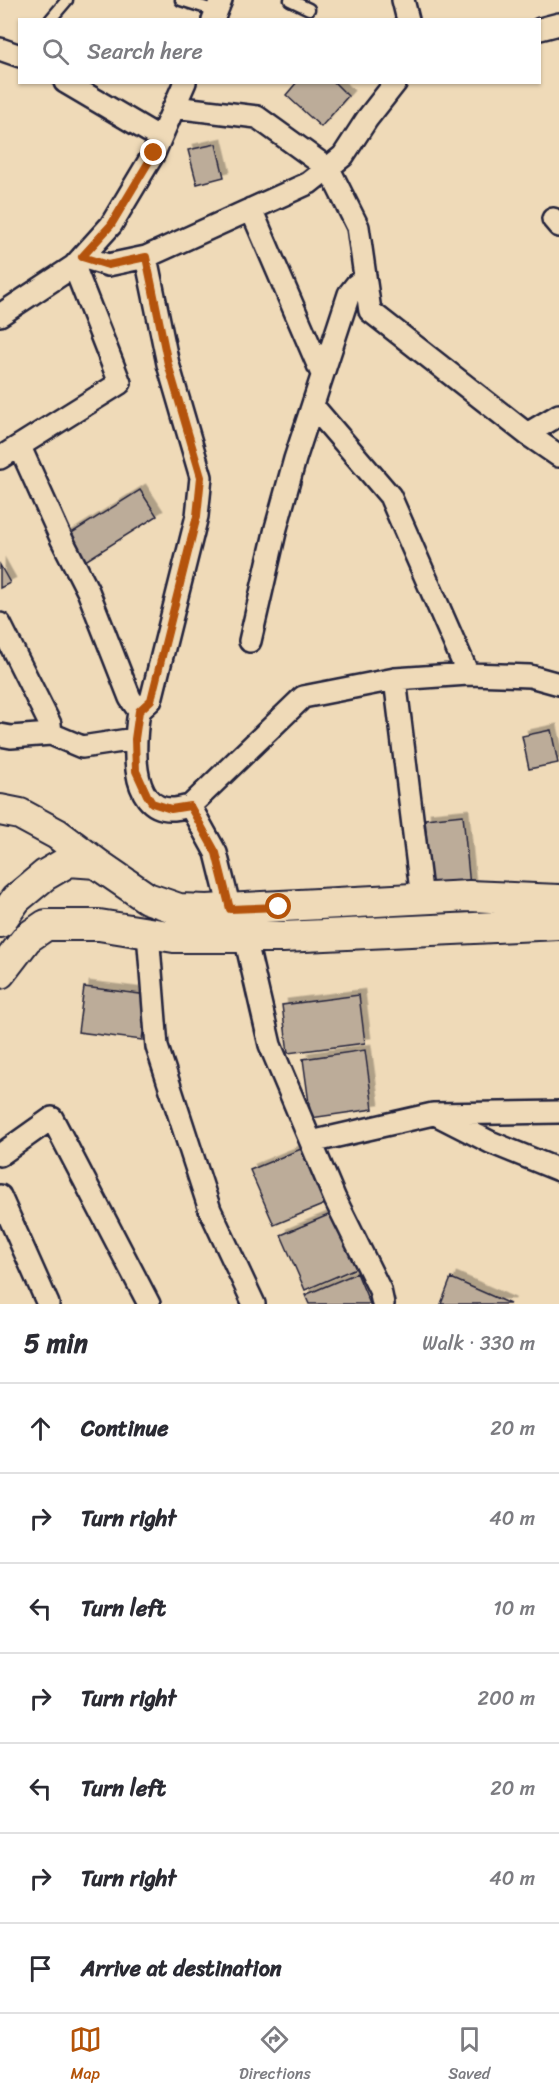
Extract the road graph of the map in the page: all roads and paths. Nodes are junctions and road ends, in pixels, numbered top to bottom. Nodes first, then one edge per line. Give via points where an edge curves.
1 (67, 0) edge
2 (181, 0) edge
3 (290, 0) edge
4 (403, 0) edge
5 (309, 9) dead end
6 (217, 10) edge
7 (52, 18) edge
8 (408, 18) edge
9 (559, 24) edge
10 (541, 29) edge
11 (68, 84) edge
12 (184, 84) edge
13 (394, 84) edge
14 (174, 107) junction
15 (160, 138) junction
16 (329, 169) junction
17 (251, 209) junction
18 (146, 257) junction
19 (78, 262) junction
20 (365, 279) junction
21 (0, 315) edge
22 (322, 375) junction
23 (313, 406) junction
24 (559, 415) edge
25 (527, 434) junction
26 (20, 447) junction
27 (559, 456) edge
28 (0, 458) edge
29 (0, 624) edge
30 (250, 641) dead end
31 (468, 674) junction
32 (395, 679) junction
33 (559, 684) edge
34 (139, 711) junction
35 (51, 734) junction
36 (0, 735) edge
37 (135, 739) junction
38 (190, 806) junction
39 (0, 810) edge
40 (96, 863) junction
41 (422, 899) junction
42 (559, 900) edge
43 (230, 909) junction
44 (0, 922) edge
45 (559, 924) edge
46 (148, 933) junction
47 (245, 937) junction
48 (0, 973) edge
49 (559, 1112) edge
50 (433, 1114) junction
51 (311, 1142) junction
52 (0, 1155) edge
53 (559, 1170) edge
54 (0, 1196) edge
55 (48, 1304) edge
56 (149, 1304) edge
57 (254, 1304) edge
58 (383, 1304) edge

1 - 7 lane
2 - 6 lane
3 - 5 lane
4 - 8 street
9 - 10 street
11 - 15 street
12 - 14 street
13 - 16 street via 343,156
14 - 15 street
14 - 16 street via 257,117
15 - 19 street via 111,225
16 - 17 street via 309,183
16 - 20 street via 358,227
17 - 18 street
17 - 22 street
18 - 19 street via 108,265
18 - 34 street via 168,364 201,477 197,516 151,700
19 - 21 street
19 - 26 street via 120,383
20 - 22 street via 349,294
20 - 25 street via 370,311
22 - 23 street
23 - 30 street via 276,528
23 - 31 street via 390,496
24 - 25 street
25 - 27 street
26 - 28 street
26 - 34 street
29 - 35 street via 50,724
31 - 32 street
31 - 33 street via 530,676
32 - 38 street via 303,697
32 - 41 street
34 - 37 street
35 - 36 street
35 - 37 street via 82,747
37 - 38 street via 136,771 152,803 171,809
38 - 43 street via 216,853
39 - 40 street via 20,814 57,834
40 - 43 street via 158,902 179,909
40 - 44 street via 69,861 45,875 16,899
41 - 42 street via 469,896
41 - 43 street
45 - 47 street
46 - 47 street
46 - 48 street via 99,925 46,925 27,938
46 - 57 street via 158,1047 210,1210
47 - 51 street via 270,1045
49 - 50 street
50 - 51 street
50 - 53 street
51 - 58 street
52 - 56 street via 52,1118
54 - 55 street

